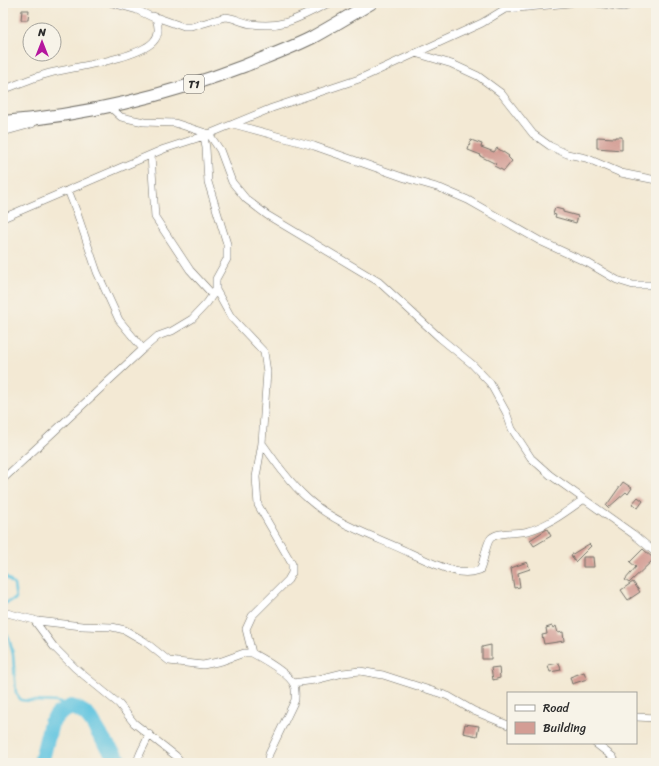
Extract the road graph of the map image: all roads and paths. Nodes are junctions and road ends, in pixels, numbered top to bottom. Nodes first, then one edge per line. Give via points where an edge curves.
1 (112, 3) edge
2 (329, 3) edge
3 (515, 3) edge
4 (570, 3) edge
5 (596, 3) edge
6 (630, 3) edge
7 (365, 5) edge
8 (505, 9) junction
9 (150, 16) junction
10 (415, 53) junction
11 (3, 90) edge
12 (110, 107) junction
13 (43, 119) junction
14 (3, 122) edge
15 (233, 124) junction
16 (3, 132) edge
17 (206, 135) junction
18 (151, 155) junction
19 (656, 180) edge
20 (68, 190) junction
21 (3, 218) edge
22 (656, 285) edge
23 (214, 293) junction
24 (143, 349) junction
25 (262, 443) junction
26 (3, 479) edge
27 (584, 499) junction
28 (656, 552) edge
29 (3, 612) edge
30 (34, 620) junction
31 (252, 653) junction
32 (293, 683) junction
33 (637, 717) edge
34 (656, 718) edge
35 (507, 724) edge
36 (149, 734) junction
37 (596, 744) edge
38 (137, 763) edge
39 (182, 763) edge
40 (267, 763) edge
41 (616, 763) edge

1 - 9 street
2 - 9 street via 298,19 277,24 243,23 224,17 184,27
3 - 8 street
4 - 8 street
5 - 6 street via 625,7
7 - 12 highway, T1 via 310,38 265,58 175,90
8 - 10 street via 482,23
9 - 11 street via 156,19 158,32 152,43 136,52 48,73
10 - 15 street via 359,79
10 - 19 street via 452,64 478,76 501,93 533,134 550,146 621,173
12 - 13 highway, T1
12 - 17 street via 121,117 144,122 175,122
13 - 14 highway, T1
13 - 16 street
15 - 17 street
15 - 22 street via 314,146 440,188 468,200 540,241 617,280 634,285
17 - 18 street
17 - 23 street via 208,182 226,244 227,259 216,279
17 - 27 street via 220,150 232,182 246,199 267,215 379,282 472,364 490,383 512,429 531,458
18 - 20 street
18 - 23 street via 155,217 190,270
20 - 21 street
20 - 24 street via 97,272 119,320
23 - 24 street via 192,319 158,336
23 - 25 street via 231,317 264,352 267,372
24 - 26 street
25 - 27 street via 280,469 307,499 327,514 363,533 458,572 472,573 480,570 490,538 495,535 528,531 560,517
25 - 31 street via 256,477 258,505 292,564 292,573 252,616 246,628
27 - 28 street
29 - 30 street
30 - 31 street via 125,630 169,660 203,665
30 - 36 street via 54,647 75,668 119,704 134,723
31 - 32 street via 275,666
32 - 35 street via 360,671 390,677 448,696 474,711
32 - 40 street via 296,691 295,700
33 - 34 street
36 - 38 street via 138,755
36 - 39 street
37 - 41 street via 613,757

